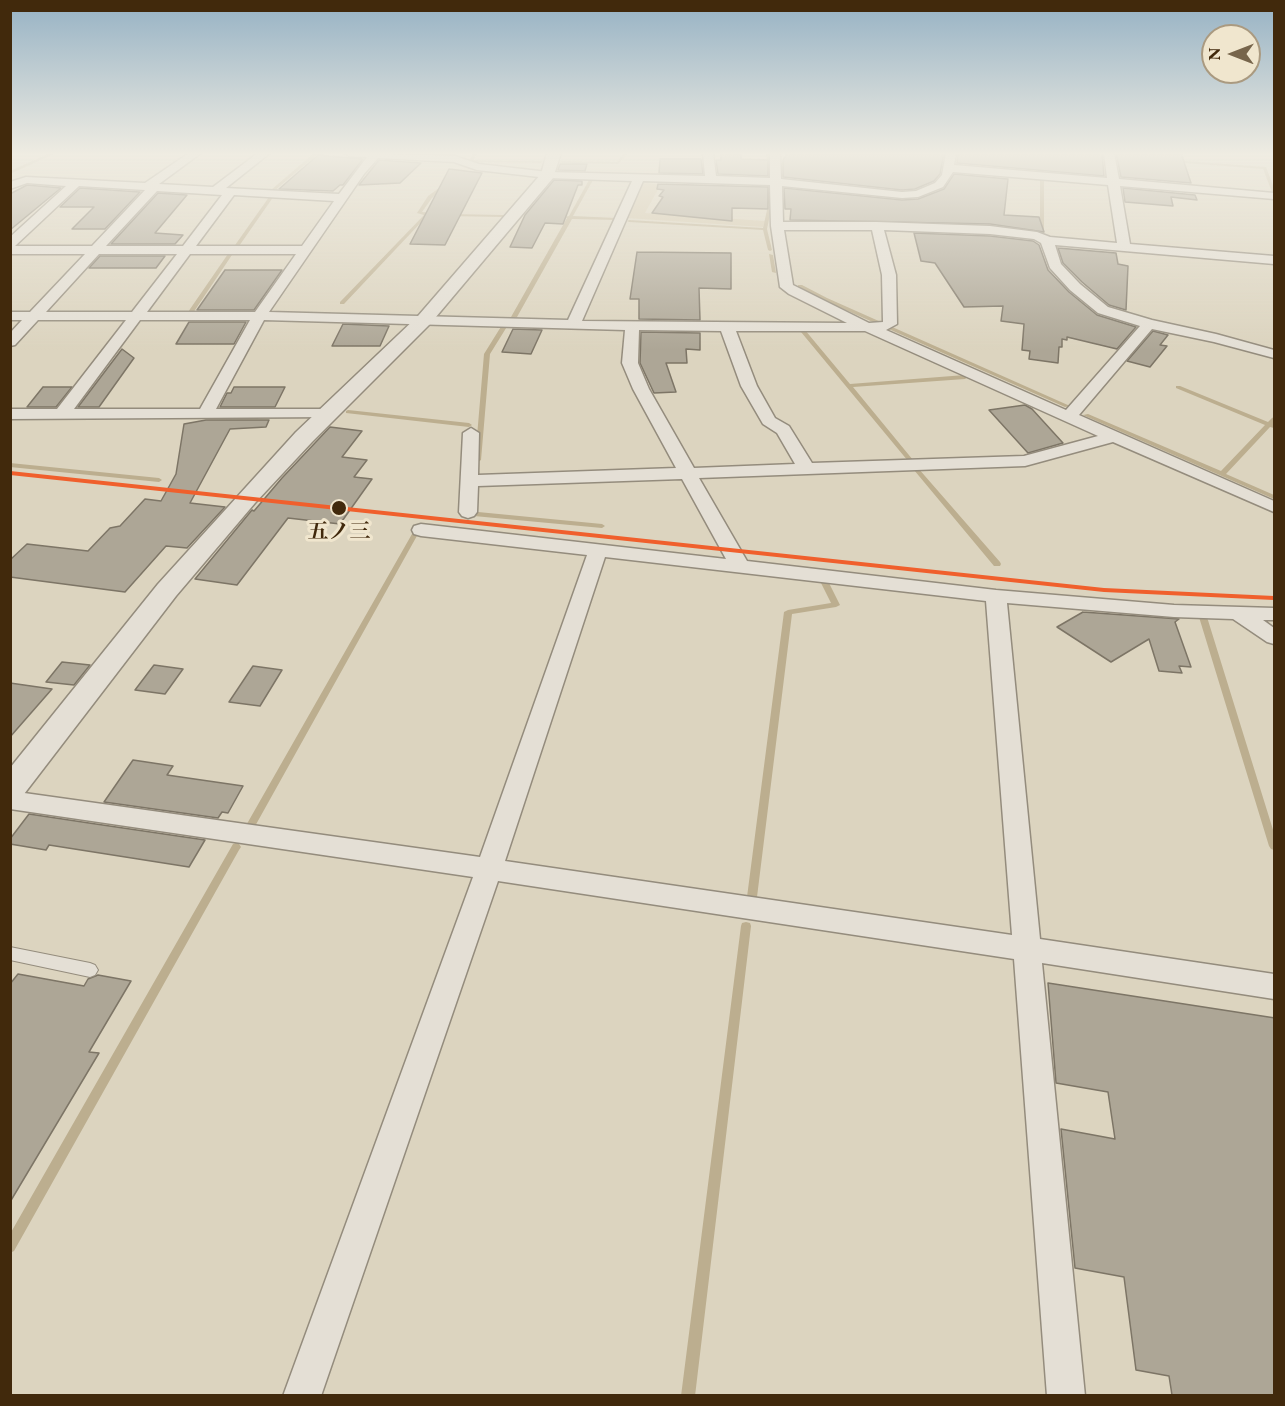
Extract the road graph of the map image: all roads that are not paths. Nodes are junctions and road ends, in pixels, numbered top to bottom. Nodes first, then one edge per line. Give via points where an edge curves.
1 (37, 219) edge
2 (122, 219) edge
3 (210, 219) edge
4 (327, 219) edge
5 (511, 219) edge
6 (620, 219) edge
7 (777, 219) edge
8 (892, 219) edge
9 (940, 219) edge
10 (1119, 219) edge
11 (777, 226) junction
12 (877, 226) junction
13 (1047, 241) junction
14 (10, 244) edge
15 (1124, 247) junction
16 (10, 250) edge
17 (94, 250) junction
18 (187, 250) junction
19 (305, 250) junction
20 (1275, 260) edge
21 (10, 316) edge
22 (35, 316) junction
23 (137, 316) junction
24 (259, 316) junction
25 (424, 320) junction
26 (1149, 324) junction
27 (573, 325) junction
28 (632, 326) junction
29 (727, 326) junction
30 (879, 326) junction
31 (10, 342) edge
32 (1275, 354) edge
33 (10, 414) edge
34 (62, 414) junction
35 (205, 414) junction
36 (327, 414) junction
37 (1069, 417) junction
38 (471, 433) dead end
39 (1114, 437) junction
40 (807, 469) junction
41 (687, 473) junction
42 (471, 481) junction
43 (1275, 507) edge
44 (468, 512) dead end
45 (421, 530) dead end
46 (598, 550) junction
47 (739, 565) junction
48 (996, 596) junction
49 (1238, 613) junction
50 (1275, 614) edge
51 (1275, 637) edge
52 (10, 790) edge
53 (10, 800) edge
54 (489, 869) junction
55 (1026, 950) junction
56 (10, 953) edge
57 (90, 970) dead end
58 (1275, 987) edge
59 (302, 1395) edge
60 (1066, 1395) edge

1 - 14 street
2 - 17 street
3 - 18 street
4 - 19 street
5 - 25 street
6 - 27 street
7 - 11 street
8 - 12 street
9 - 13 street
10 - 15 street
11 - 12 street
11 - 30 street via 787,286
12 - 30 street via 889,275
13 - 15 street
13 - 26 street via 1055,265 1103,310
15 - 20 street
16 - 17 street
17 - 18 street
17 - 22 street
18 - 19 street
18 - 23 street
19 - 24 street
21 - 22 street
22 - 23 street
22 - 31 street
23 - 24 street
23 - 34 street
24 - 25 street
24 - 35 street
25 - 27 street
25 - 36 street
26 - 32 street
26 - 37 street
27 - 28 street
28 - 29 street
28 - 41 street via 630,363
29 - 30 street
29 - 40 street via 749,386 769,421 783,430
30 - 37 street
33 - 34 street
34 - 35 street
35 - 36 street
36 - 52 street via 167,590
37 - 39 street
38 - 42 street
39 - 40 street via 1025,461
39 - 43 street
40 - 41 street
41 - 42 street
41 - 47 street
42 - 44 street
45 - 46 street
46 - 47 street
46 - 54 street
47 - 48 street
48 - 49 street
48 - 55 street
49 - 50 street
49 - 51 street
53 - 54 street
54 - 55 street
54 - 59 street
55 - 58 street
55 - 60 street
56 - 57 lane

